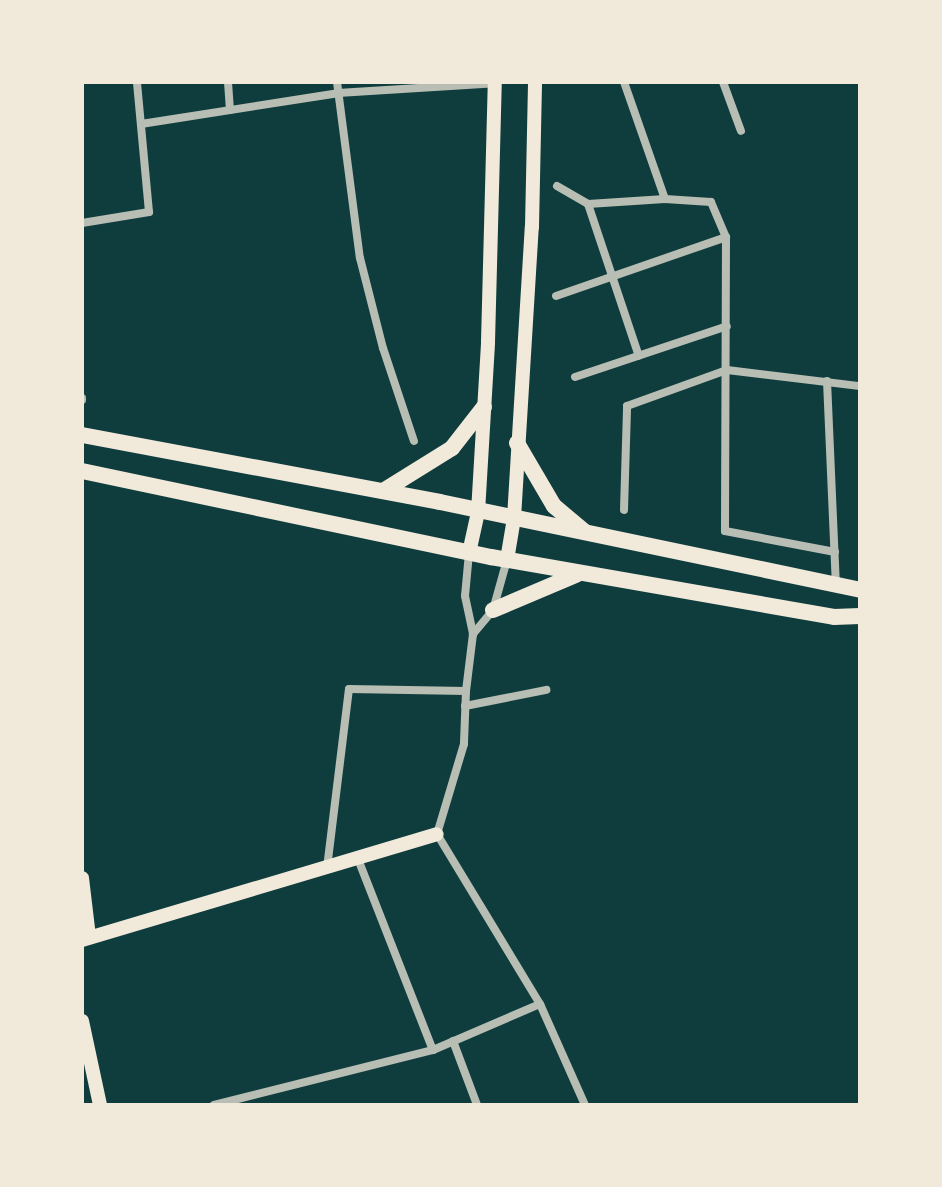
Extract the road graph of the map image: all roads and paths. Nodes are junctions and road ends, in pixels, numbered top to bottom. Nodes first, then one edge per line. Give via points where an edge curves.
1 (137, 82) edge
2 (228, 82) edge
3 (337, 82) edge
4 (535, 82) edge
5 (624, 82) edge
6 (723, 82) edge
7 (495, 83) edge
8 (338, 93) junction
9 (230, 110) junction
10 (141, 124) junction
11 (741, 131) dead end
12 (557, 186) dead end
13 (665, 199) junction
14 (588, 204) junction
15 (82, 223) edge
16 (726, 237) junction
17 (612, 276) junction
18 (556, 296) dead end
19 (727, 326) junction
20 (639, 356) junction
21 (727, 370) junction
22 (575, 377) dead end
23 (827, 381) junction
24 (860, 386) edge
25 (484, 407) junction
26 (82, 435) edge
27 (517, 437) junction
28 (414, 441) dead end
29 (82, 471) edge
30 (383, 491) junction
31 (624, 510) dead end
32 (478, 512) junction
33 (514, 518) junction
34 (586, 533) junction
35 (835, 552) junction
36 (469, 553) junction
37 (507, 560) junction
38 (583, 574) junction
39 (836, 585) junction
40 (860, 590) edge
41 (493, 610) junction
42 (860, 616) edge
43 (473, 634) junction
44 (546, 690) dead end
45 (466, 691) junction
46 (465, 706) junction
47 (437, 834) junction
48 (358, 859) junction
49 (327, 868) junction
50 (82, 878) edge
51 (85, 938) edge
52 (540, 1004) junction
53 (82, 1021) edge
54 (453, 1041) junction
55 (433, 1050) junction
56 (100, 1105) edge
57 (214, 1105) edge
58 (477, 1105) edge
59 (585, 1105) edge

1 - 10 street
2 - 9 street
3 - 8 street
4 - 27 main road via 532,227
5 - 13 street
6 - 11 street
7 - 8 street
7 - 25 main road
8 - 9 street
8 - 28 street via 360,258
9 - 10 street
10 - 15 street via 149,212
12 - 14 street
13 - 14 street
13 - 16 street via 711,202
14 - 17 street
16 - 17 street
16 - 19 street
17 - 18 street
17 - 20 street
19 - 20 street
19 - 21 street
20 - 22 street
21 - 23 street
21 - 31 street via 627,406
21 - 35 street via 725,531
23 - 24 street
23 - 35 street
25 - 30 main road via 452,448
25 - 32 main road
26 - 30 main road
27 - 33 main road
27 - 34 main road via 554,506
29 - 36 main road
30 - 32 main road
32 - 33 main road
32 - 36 main road
33 - 34 main road
33 - 37 main road
34 - 39 main road
35 - 39 street
36 - 37 main road
36 - 43 street via 465,596
37 - 38 main road
37 - 41 street
38 - 41 main road
38 - 42 main road via 834,617
39 - 40 main road
41 - 43 street
43 - 45 street
44 - 46 street
45 - 46 street
45 - 49 street via 349,689
46 - 47 street via 464,744
47 - 48 main road
47 - 52 street
48 - 49 main road
48 - 55 street
49 - 51 main road
50 - 51 main road
52 - 54 street
52 - 59 street
53 - 56 main road
54 - 55 street
54 - 58 street
55 - 57 street

